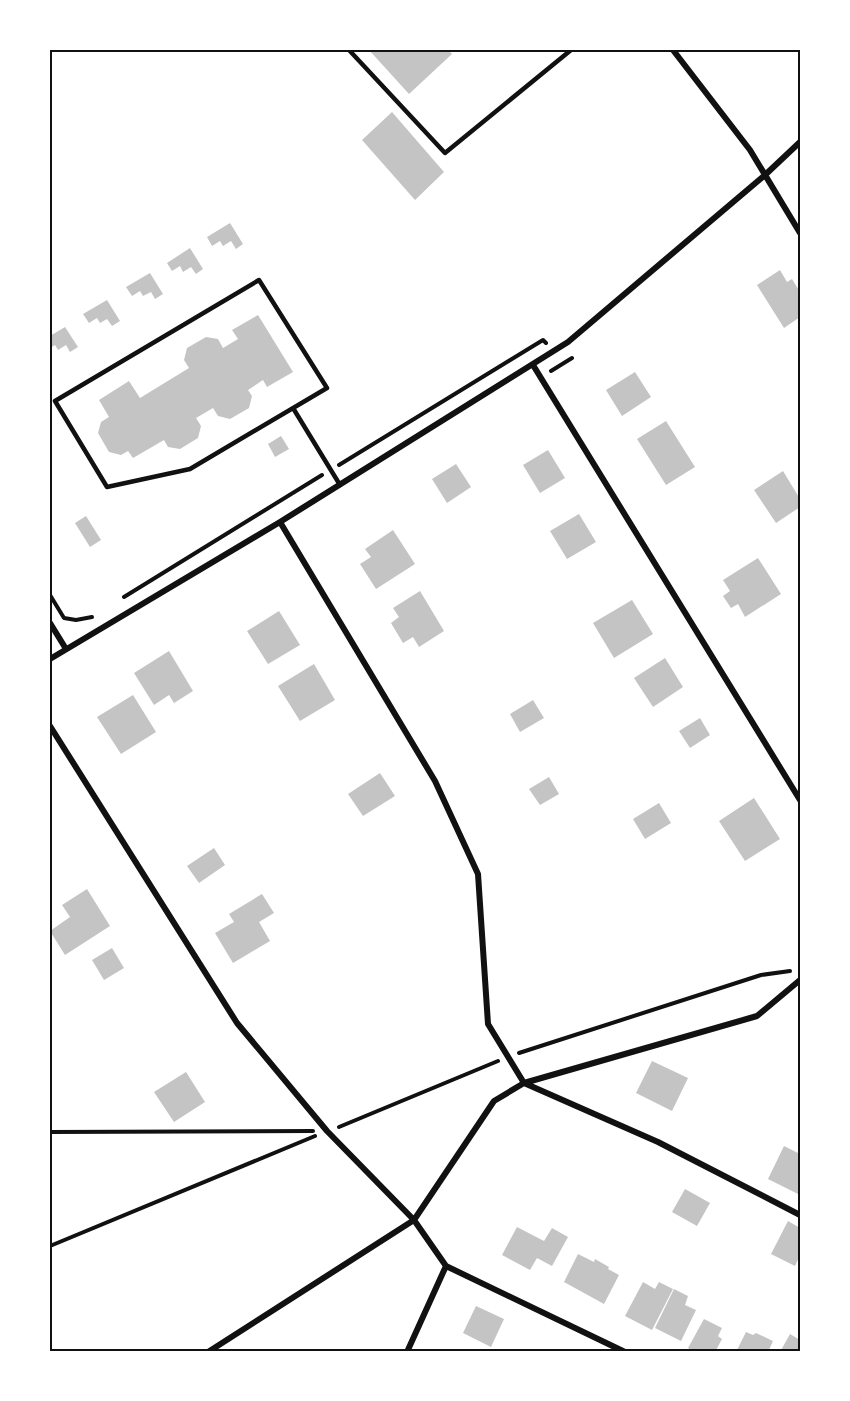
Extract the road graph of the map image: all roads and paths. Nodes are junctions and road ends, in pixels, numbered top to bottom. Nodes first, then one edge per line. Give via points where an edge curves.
1 (349, 50) edge
2 (571, 50) edge
3 (673, 50) edge
4 (801, 142) edge
5 (765, 175) junction
6 (801, 233) edge
7 (553, 352) junction
8 (533, 365) junction
9 (55, 401) junction
10 (50, 404) edge
11 (293, 408) junction
12 (331, 470) junction
13 (340, 485) junction
14 (280, 522) junction
15 (50, 595) edge
16 (120, 600) dead end
17 (100, 612) dead end
18 (50, 623) edge
19 (66, 649) junction
20 (50, 659) edge
21 (50, 726) edge
22 (801, 800) edge
23 (801, 970) edge
24 (801, 980) edge
25 (507, 1057) junction
26 (524, 1083) junction
27 (327, 1131) junction
28 (50, 1132) edge
29 (801, 1215) edge
30 (414, 1220) junction
31 (50, 1246) edge
32 (446, 1266) junction
33 (208, 1352) edge
34 (407, 1352) edge
35 (625, 1352) edge

1 - 2 lane via 445,153
3 - 5 street
4 - 5 street
5 - 6 street
5 - 7 street
7 - 8 street
7 - 12 path via 543,340
8 - 13 street
8 - 22 street
9 - 10 lane
9 - 11 lane via 107,487 190,469
9 - 11 lane via 259,280 327,388
11 - 12 lane
12 - 13 lane
12 - 16 path
13 - 14 street
14 - 19 street
14 - 25 street via 435,781 478,874 488,1024
15 - 17 path via 64,618 90,618
18 - 19 street
19 - 20 street
21 - 27 street via 237,1023
23 - 25 path via 761,975
24 - 26 street via 757,1016
25 - 26 street
25 - 27 path
26 - 29 street via 658,1142
26 - 30 street via 494,1101
27 - 28 path
27 - 30 street
27 - 31 path
30 - 32 street
30 - 33 street
32 - 34 street
32 - 35 street

